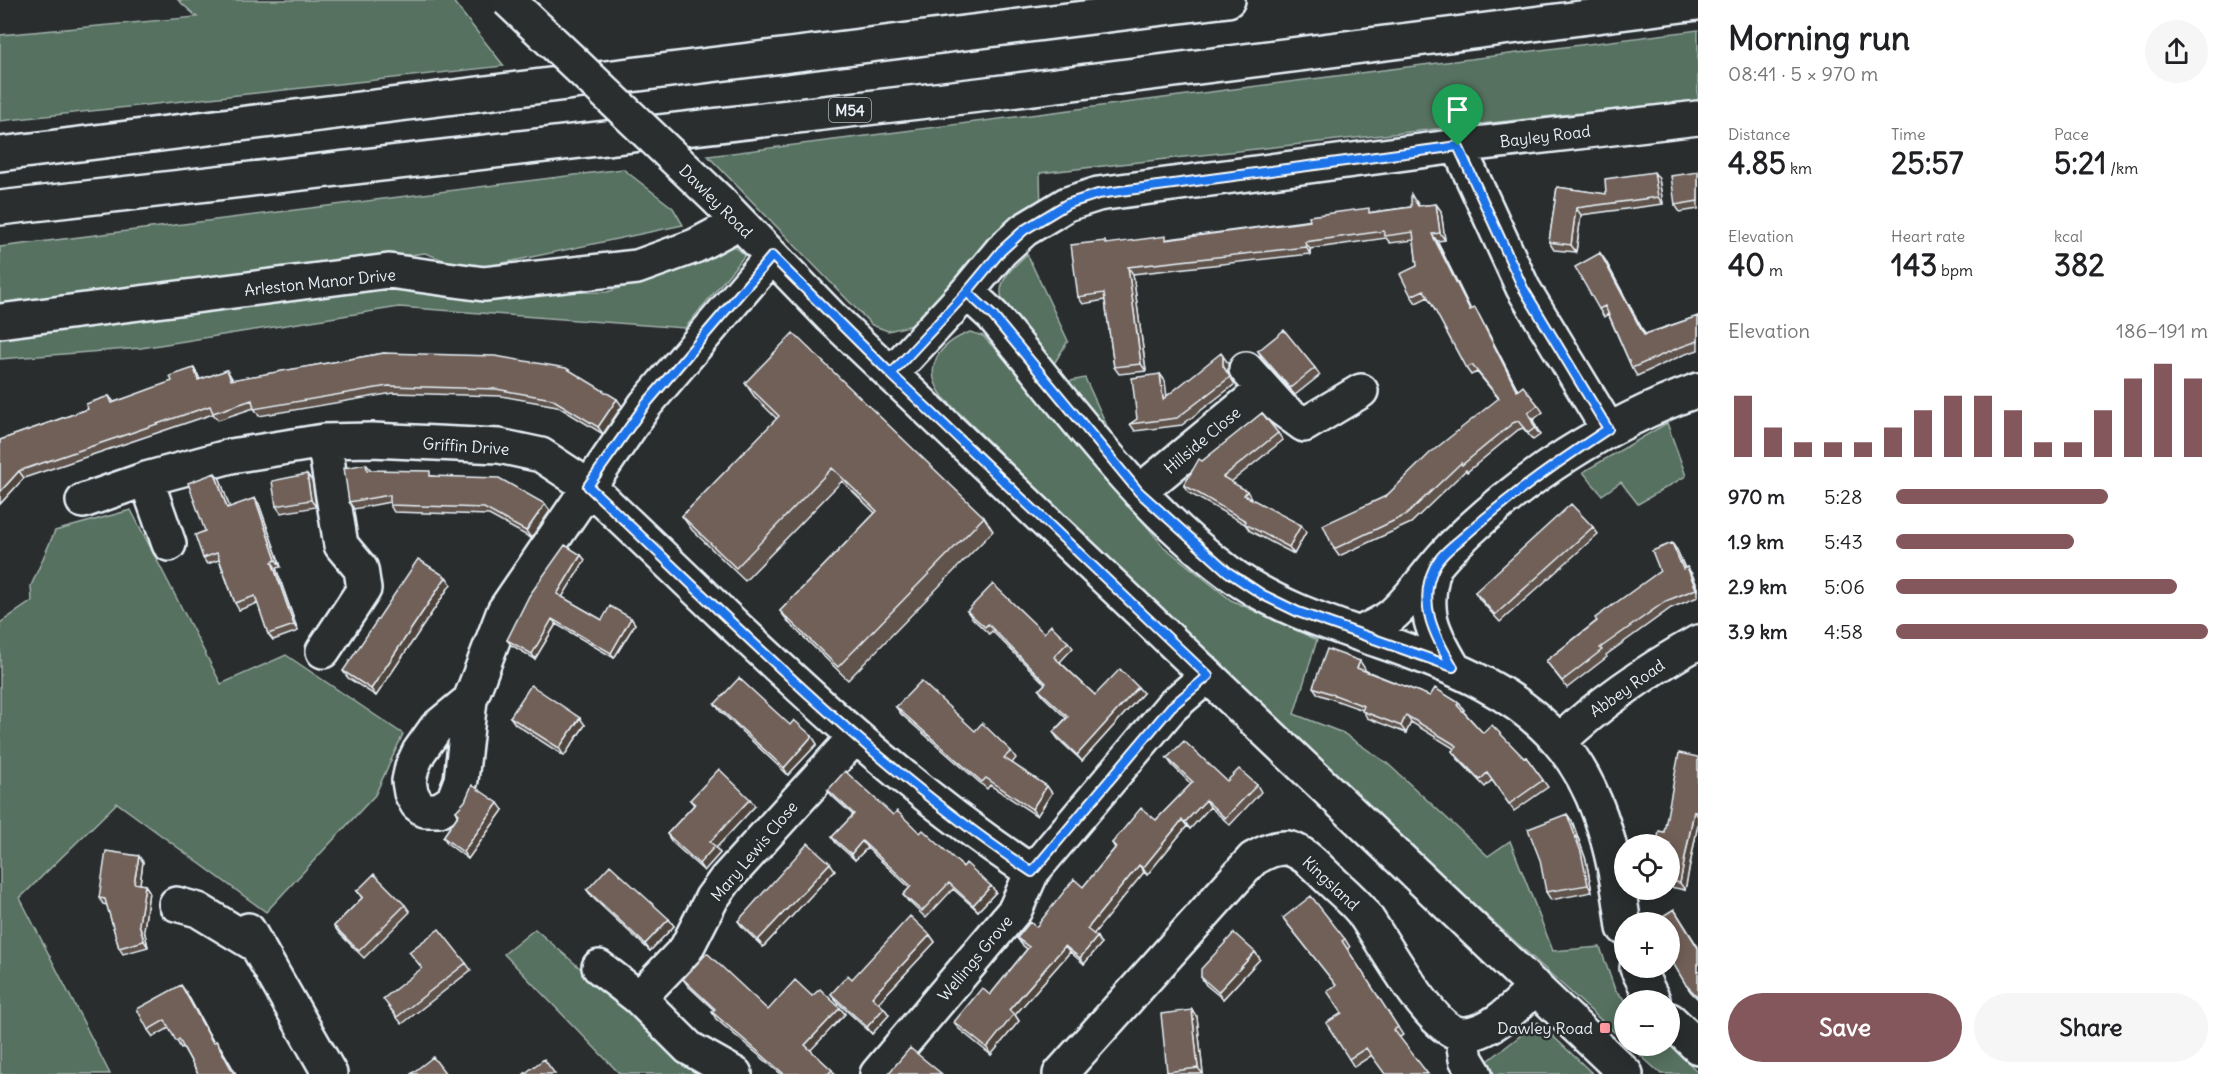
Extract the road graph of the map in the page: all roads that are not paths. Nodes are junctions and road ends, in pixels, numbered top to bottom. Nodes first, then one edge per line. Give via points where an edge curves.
1 (508, 0) edge
2 (1228, 0) edge
3 (1698, 3) edge
4 (1698, 118) edge
5 (1458, 146) junction
6 (0, 154) edge
7 (0, 208) edge
8 (728, 212) junction
9 (772, 256) junction
10 (967, 292) junction
11 (0, 321) edge
12 (891, 374) junction
13 (1698, 390) edge
14 (1361, 391) dead end
15 (1608, 429) junction
16 (324, 441) junction
17 (146, 479) junction
18 (588, 486) junction
19 (1139, 492) junction
20 (83, 501) dead end
21 (168, 544) dead end
22 (1434, 567) junction
23 (1359, 634) junction
24 (1698, 642) edge
25 (323, 651) dead end
26 (1453, 667) junction
27 (1208, 676) junction
28 (470, 700) dead end
29 (855, 737) junction
30 (1561, 740) junction
31 (1032, 872) junction
32 (176, 904) dead end
33 (1622, 912) edge
34 (599, 967) dead end
35 (1536, 987) junction
36 (639, 998) junction
37 (1680, 1030) edge
38 (1462, 1035) junction
39 (1698, 1047) edge
40 (1073, 1070) edge
41 (330, 1074) edge
42 (735, 1074) edge
43 (877, 1074) edge
44 (1475, 1074) edge
45 (1626, 1074) edge

1 - 8 main road, Dawley Road, bridge
2 - 6 main road
3 - 7 main road, M54 via 968,97
4 - 5 main road, Bayley Road
5 - 10 main road, Bayley Road via 1098,194 1067,204 1027,226
5 - 15 main road via 1523,288
8 - 9 main road, Dawley Road
8 - 11 main road, Arleston Manor Drive via 695,246 637,267 484,284 389,271
9 - 12 main road, Dawley Road
9 - 18 main road via 645,405
10 - 12 main road, Bayley Road
10 - 19 main road via 993,316
12 - 27 main road, Dawley Road
13 - 15 main road
14 - 19 main road, Hillside Close via 1304,425 1264,389
15 - 22 main road via 1513,493
16 - 17 main road, Griffin Drive via 231,456
16 - 18 main road, Griffin Drive via 499,446 541,455
16 - 25 main road via 341,545 361,568 364,589
17 - 20 main road, Griffin Drive
17 - 21 main road
18 - 28 main road via 504,611
18 - 29 main road, Griffin Drive
19 - 23 main road via 1202,550 1263,595
22 - 23 main road via 1390,617
22 - 26 main road via 1428,588 1428,612 1435,636
23 - 26 main road
24 - 30 main road, Abbey Road via 1593,710
26 - 30 main road via 1535,716
27 - 31 main road, Wellings Grove via 1171,707
27 - 35 main road, Dawley Road
29 - 31 main road, Griffin Drive
29 - 36 main road, Mary Lewis Close via 726,879 686,949
30 - 33 main road via 1578,763 1604,823 1614,853
31 - 43 main road, Wellings Grove via 1015,910
32 - 41 main road via 198,910 252,938
34 - 36 main road
35 - 38 main road via 1495,1021
35 - 45 main road, Dawley Road
36 - 42 main road via 689,1048
37 - 39 main road
38 - 40 main road, Kingsland via 1430,1014 1360,909 1307,857 1289,848 1271,849 1253,859
38 - 44 main road via 1466,1059

